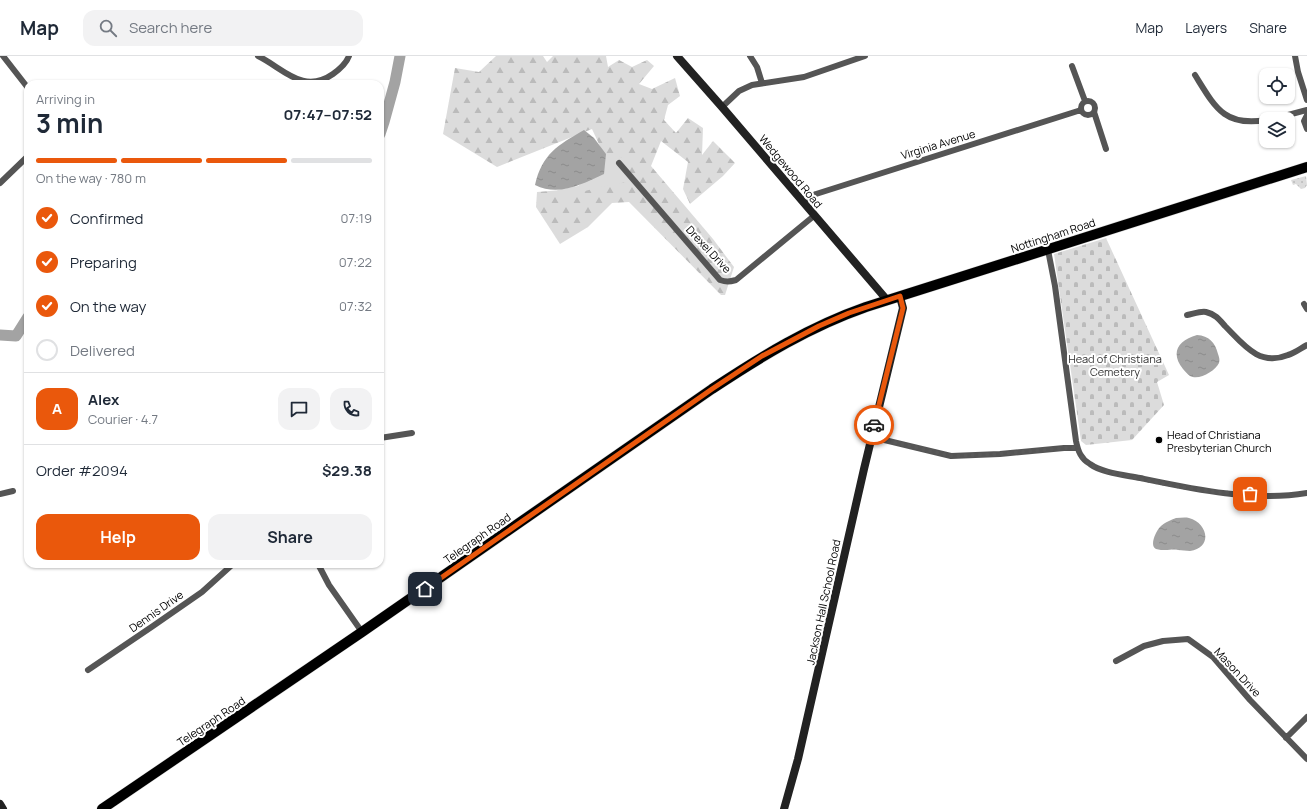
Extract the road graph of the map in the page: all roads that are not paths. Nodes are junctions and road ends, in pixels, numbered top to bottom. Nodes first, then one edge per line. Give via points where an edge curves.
1 (3, 56) edge
2 (258, 56) edge
3 (349, 56) edge
4 (677, 56) edge
5 (750, 56) edge
6 (865, 56) edge
7 (1295, 56) edge
8 (1072, 66) dead end
9 (1195, 75) dead end
10 (299, 80) edge
11 (322, 80) edge
12 (24, 83) edge
13 (762, 83) junction
14 (1307, 100) edge
15 (1085, 101) junction
16 (722, 107) junction
17 (1081, 110) junction
18 (1307, 110) edge
19 (1094, 112) junction
20 (1295, 113) edge
21 (1307, 115) edge
22 (1259, 121) edge
23 (1307, 129) edge
24 (1106, 149) dead end
25 (24, 160) edge
26 (619, 163) dead end
27 (1307, 167) edge
28 (0, 183) edge
29 (804, 203) junction
30 (815, 215) junction
31 (1048, 250) junction
32 (900, 296) junction
33 (887, 300) junction
34 (1187, 315) dead end
35 (809, 331) joint
36 (1307, 345) edge
37 (412, 433) dead end
38 (384, 437) edge
39 (872, 437) junction
40 (1077, 448) junction
41 (13, 492) dead end
42 (1307, 492) edge
43 (0, 494) edge
44 (229, 568) edge
45 (320, 568) edge
46 (362, 632) junction
47 (1116, 661) dead end
48 (88, 670) dead end
49 (1307, 717) edge
50 (1286, 738) junction
51 (1307, 759) edge
52 (0, 804) edge
53 (4, 809) edge
54 (102, 809) edge
55 (784, 809) edge

1 - 12 street
2 - 10 street
3 - 11 street via 344,65
4 - 16 street, Wedgewood Road
5 - 13 street via 758,67
6 - 13 street via 804,77
7 - 14 street
8 - 15 street
9 - 22 street via 1217,108 1228,116 1246,122
13 - 16 street via 745,88
15 - 17 street
15 - 19 street via 1090,100 1094,103
16 - 29 street, Wedgewood Road
17 - 19 street, Virginia Avenue via 1087,115
17 - 29 street, Virginia Avenue via 816,194
18 - 20 street
19 - 24 street
21 - 23 street via 1304,120
25 - 28 street
26 - 30 street, Drexel Drive via 724,282 736,280
27 - 31 main road, Nottingham Road
29 - 30 street, Wedgewood Road
30 - 33 street, Wedgewood Road
31 - 32 main road, Nottingham Road
31 - 40 street via 1054,277
32 - 33 main road, Nottingham Road
32 - 39 street, Jackson Hall School Road via 903,308
33 - 35 main road, Nottingham Road
34 - 36 street via 1204,312 1215,315 1246,348 1265,358 1288,355
35 - 46 main road, Telegraph Road via 762,356 712,389
37 - 38 street
39 - 40 street via 951,456
39 - 55 street, Jackson Hall School Road via 821,664
40 - 42 street via 1081,457 1098,468 1186,487 1239,494 1287,495
41 - 43 street
44 - 48 street, Dennis Drive via 202,592
45 - 46 street
46 - 54 main road, Telegraph Road
47 - 50 street, Mason Drive via 1144,646 1162,641 1188,640 1212,657
49 - 50 street
50 - 51 street, Mason Drive
52 - 53 street

